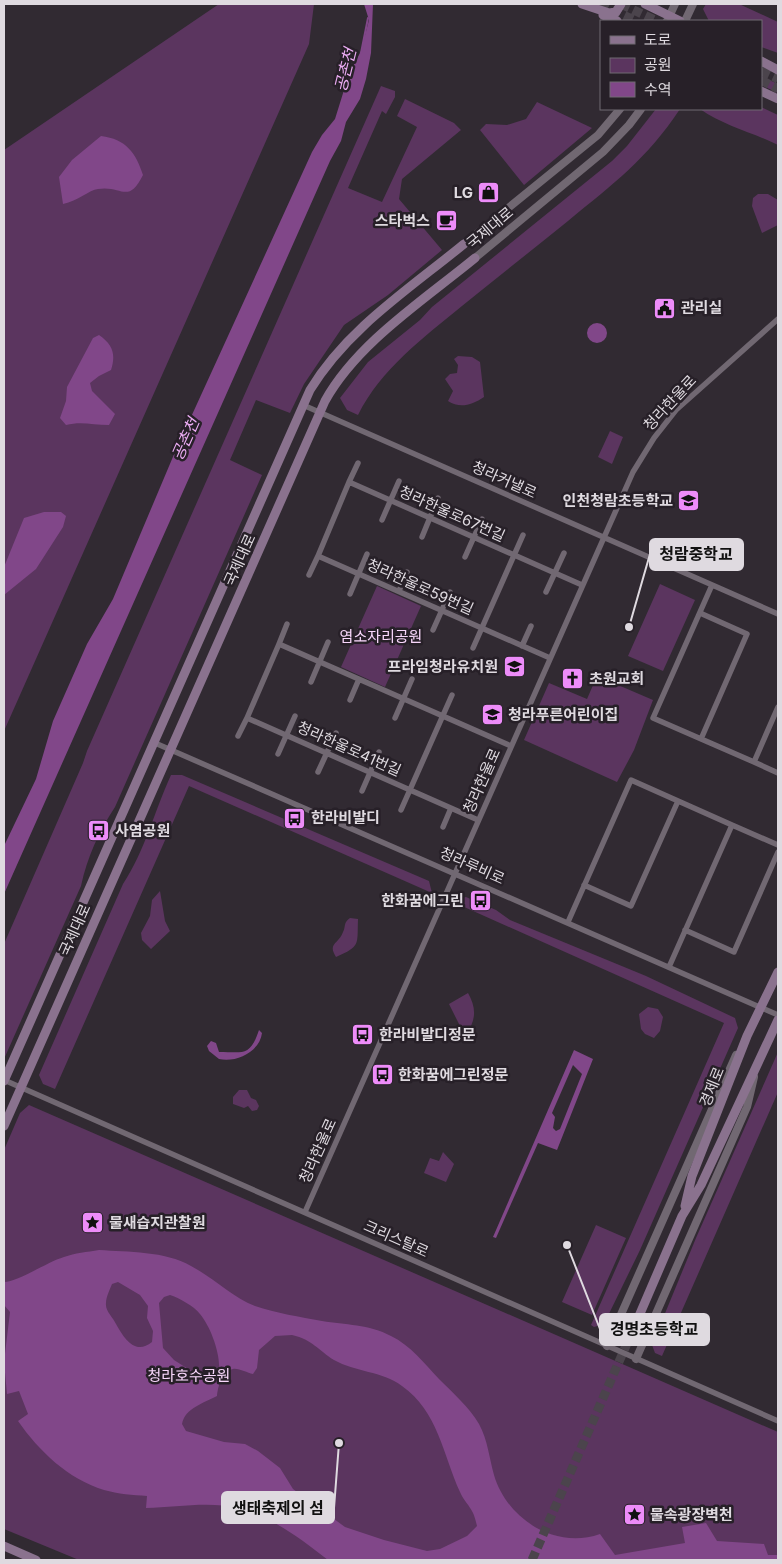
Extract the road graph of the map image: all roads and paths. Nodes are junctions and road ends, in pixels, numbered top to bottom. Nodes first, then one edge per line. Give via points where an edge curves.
1 (581, 4) edge
2 (621, 4) edge
3 (645, 4) edge
4 (675, 4) edge
5 (693, 4) edge
6 (668, 19) edge
7 (615, 20) edge
8 (686, 20) edge
9 (763, 63) edge
10 (778, 70) edge
11 (762, 91) edge
12 (778, 99) edge
13 (619, 110) edge
14 (640, 110) edge
15 (464, 244) joint
16 (475, 258) joint
17 (778, 319) edge
18 (303, 405) junction
19 (320, 412) junction
20 (358, 463) dead end
21 (399, 481) dead end
22 (349, 482) junction
23 (438, 498) dead end
24 (390, 500) junction
25 (430, 518) junction
26 (482, 519) dead end
27 (382, 520) dead end
28 (523, 535) dead end
29 (422, 537) dead end
30 (473, 537) junction
31 (603, 538) junction
32 (564, 552) dead end
33 (367, 554) dead end
34 (514, 555) junction
35 (318, 556) junction
36 (465, 557) dead end
37 (407, 572) dead end
38 (555, 573) junction
39 (358, 574) junction
40 (309, 575) dead end
41 (582, 585) junction
42 (712, 585) junction
43 (399, 591) junction
44 (450, 592) dead end
45 (546, 592) dead end
46 (350, 594) dead end
47 (442, 610) junction
48 (700, 613) junction
49 (778, 614) edge
50 (287, 624) dead end
51 (531, 626) dead end
52 (482, 628) junction
53 (433, 630) dead end
54 (328, 642) dead end
55 (279, 644) junction
56 (522, 646) junction
57 (473, 648) dead end
58 (550, 658) junction
59 (320, 662) junction
60 (360, 679) junction
61 (412, 680) dead end
62 (311, 682) dead end
63 (452, 695) dead end
64 (403, 698) junction
65 (350, 700) dead end
66 (778, 707) edge
67 (295, 716) dead end
68 (443, 716) junction
69 (247, 718) junction
70 (395, 718) dead end
71 (336, 732) dead end
72 (286, 735) junction
73 (238, 736) dead end
74 (701, 739) junction
75 (155, 743) junction
76 (511, 746) junction
77 (171, 750) junction
78 (379, 752) dead end
79 (327, 753) junction
80 (278, 754) dead end
81 (754, 762) junction
82 (318, 772) dead end
83 (370, 772) junction
84 (778, 773) edge
85 (410, 790) junction
86 (362, 791) dead end
87 (678, 801) junction
88 (451, 808) junction
89 (401, 810) dead end
90 (478, 820) junction
91 (732, 825) junction
92 (442, 827) dead end
93 (778, 845) edge
94 (778, 852) edge
95 (455, 872) junction
96 (584, 885) junction
97 (568, 922) junction
98 (685, 930) junction
99 (669, 967) junction
100 (778, 972) edge
101 (761, 1008) junction
102 (778, 1015) edge
103 (778, 1020) edge
104 (747, 1036) junction
105 (759, 1061) junction
106 (4, 1081) edge
107 (21, 1087) junction
108 (4, 1126) edge
109 (304, 1212) junction
110 (682, 1216) junction
111 (639, 1316) tunnel mouth
112 (619, 1319) junction
113 (648, 1330) junction
114 (606, 1346) junction
115 (636, 1358) junction
116 (778, 1421) edge
117 (4, 1546) edge
118 (36, 1560) edge

1 - 2 main road via 609,13 616,12
1 - 7 main road
3 - 6 main road
4 - 6 street
5 - 8 street
9 - 10 main road
11 - 12 main road
13 - 15 street, 국제대로 via 598,135
14 - 16 street, 국제대로 via 603,152
15 - 18 main road, 국제대로 via 354,334 324,368
16 - 19 main road, 국제대로 via 362,351 341,374
17 - 31 street, 청라한울로 via 668,419 632,472
18 - 19 street, 청라커낼로
18 - 75 main road, 국제대로
19 - 31 street, 청라커낼로
19 - 77 main road, 국제대로
20 - 22 street
21 - 24 street
22 - 24 street, 청라한울로67번길
22 - 35 street
23 - 25 street
24 - 25 street, 청라한울로67번길
24 - 27 street
25 - 29 street
25 - 30 street, 청라한울로67번길
26 - 30 street
28 - 34 street
30 - 34 street, 청라한울로67번길
30 - 36 street
31 - 41 street, 청라한울로
31 - 42 street, 청라커낼로
32 - 38 street
33 - 39 street
34 - 38 street, 청라한울로67번길
34 - 52 street
35 - 39 street, 청라한울로59번길
35 - 40 street
37 - 43 street
38 - 41 street, 청라한울로67번길
38 - 45 street
39 - 43 street, 청라한울로59번길
39 - 46 street
41 - 58 street, 청라한울로
42 - 48 street
42 - 49 street, 청라커낼로
43 - 47 street, 청라한울로59번길
44 - 47 street
47 - 52 street, 청라한울로59번길
47 - 53 street
48 - 74 street via 747,634
48 - 74 street via 653,718
50 - 55 street
51 - 56 street
52 - 56 street, 청라한울로59번길
52 - 57 street
54 - 59 street
55 - 59 street
55 - 69 street
56 - 58 street, 청라한울로59번길
58 - 76 street, 청라한울로
59 - 60 street
59 - 62 street
60 - 64 street
60 - 65 street
61 - 64 street
63 - 68 street
64 - 68 street
64 - 70 street
66 - 81 street
67 - 72 street
68 - 76 street
68 - 85 street
69 - 72 street, 청라한울로41번길
69 - 73 street
71 - 79 street
72 - 79 street, 청라한울로41번길
72 - 80 street
74 - 81 street
75 - 77 street, 청라루비로
75 - 106 main road, 국제대로
76 - 90 street, 청라한울로
77 - 95 street, 청라루비로
77 - 107 main road, 국제대로
78 - 83 street
79 - 82 street
79 - 83 street, 청라한울로41번길
81 - 84 street
83 - 85 street, 청라한울로41번길
83 - 86 street
85 - 88 street, 청라한울로41번길
85 - 89 street
87 - 91 street
87 - 96 street via 631,906
87 - 96 street via 631,780
88 - 90 street, 청라한울로41번길
88 - 92 street
90 - 95 street, 청라한울로
91 - 93 street
91 - 98 street
94 - 98 street via 734,952
95 - 97 street, 청라루비로
95 - 109 street, 청라한울로
96 - 97 street
97 - 99 street, 청라루비로
98 - 99 street
99 - 101 street, 청라루비로
100 - 101 main road, 경제로
101 - 102 street, 청라루비로
101 - 104 main road, 경제로
103 - 105 main road, 경제로
104 - 110 main road, 경제로 via 692,1176
104 - 112 street via 730,1066
105 - 110 main road, 경제로 via 701,1185
105 - 113 street via 747,1107
106 - 107 street, 크리스탈로
107 - 108 main road, 국제대로
107 - 109 street, 크리스탈로
109 - 114 street, 크리스탈로
110 - 111 main road, 경제로
112 - 113 street via 642,1333
112 - 114 street
113 - 115 street
114 - 115 street, 크리스탈로
115 - 116 street, 크리스탈로
117 - 118 main road

